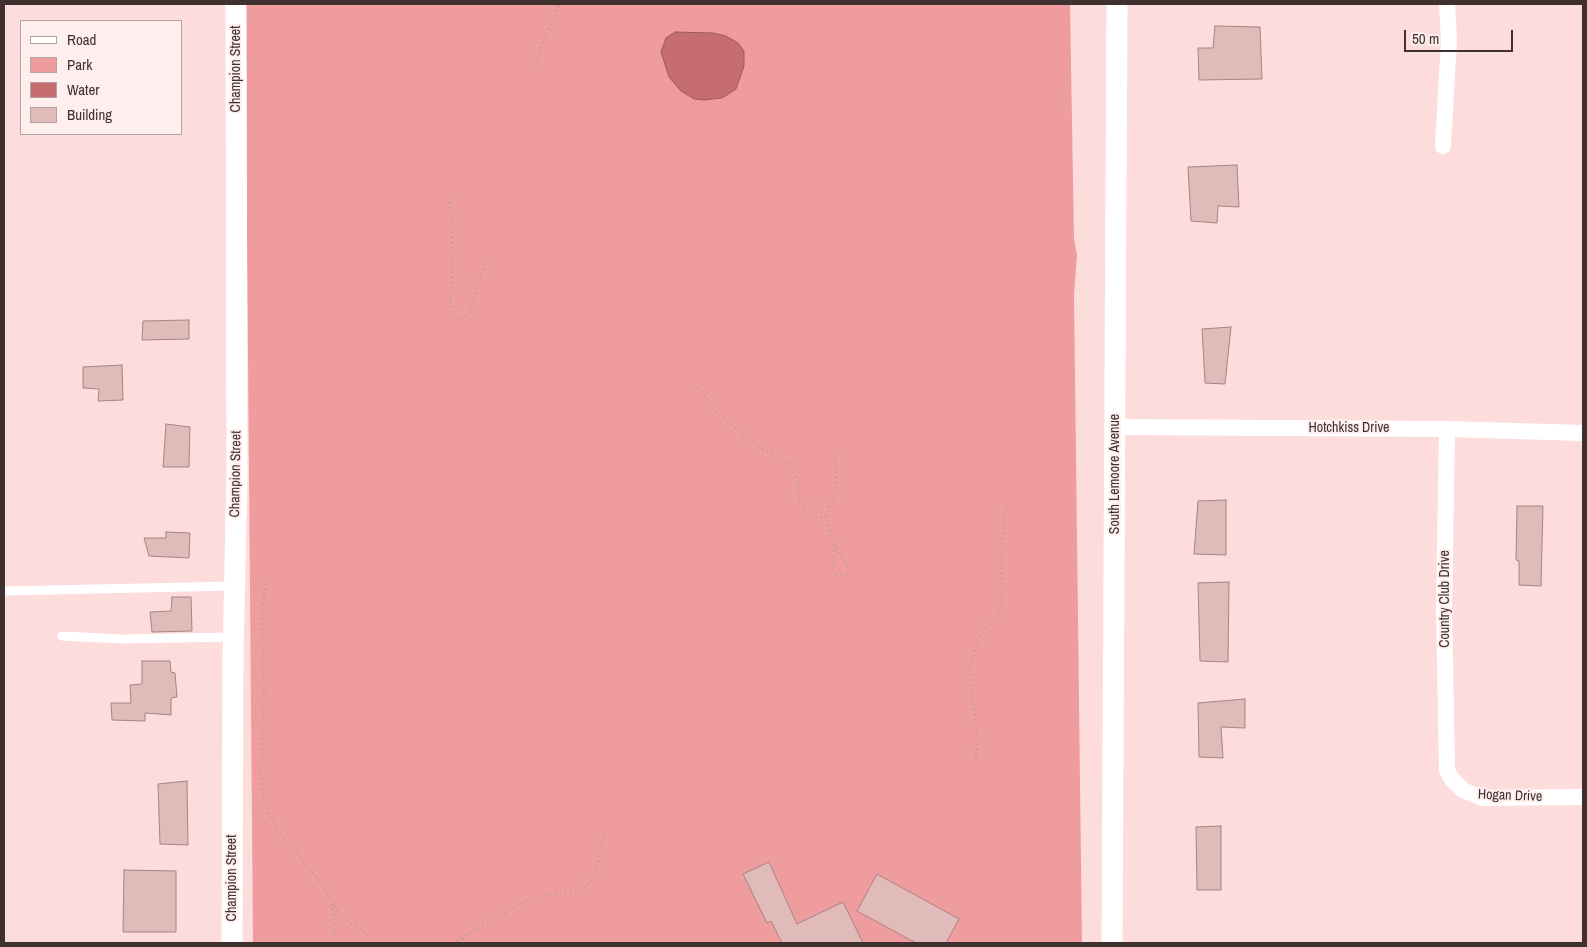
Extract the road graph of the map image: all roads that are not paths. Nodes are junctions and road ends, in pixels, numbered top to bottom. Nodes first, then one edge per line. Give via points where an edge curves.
1 (236, 4) edge
2 (1117, 4) edge
3 (1447, 4) edge
4 (1443, 146) dead end
5 (1114, 427) junction
6 (1447, 429) junction
7 (1583, 433) edge
8 (235, 586) junction
9 (4, 591) edge
10 (62, 636) dead end
11 (233, 637) junction
12 (1447, 770) joint
13 (1583, 797) edge
14 (232, 943) edge
15 (1112, 943) edge

1 - 8 street, Champion Street
2 - 5 street, South Lemoore Avenue
3 - 4 street via 1449,40
5 - 6 street, Hotchkiss Drive
5 - 15 street, South Lemoore Avenue
6 - 7 street, Hotchkiss Drive
6 - 12 street, Country Club Drive via 1444,609
8 - 9 lane
8 - 11 street, Champion Street
10 - 11 lane via 122,639
11 - 14 street, Champion Street
12 - 13 street, Hogan Drive via 1463,790 1482,798

